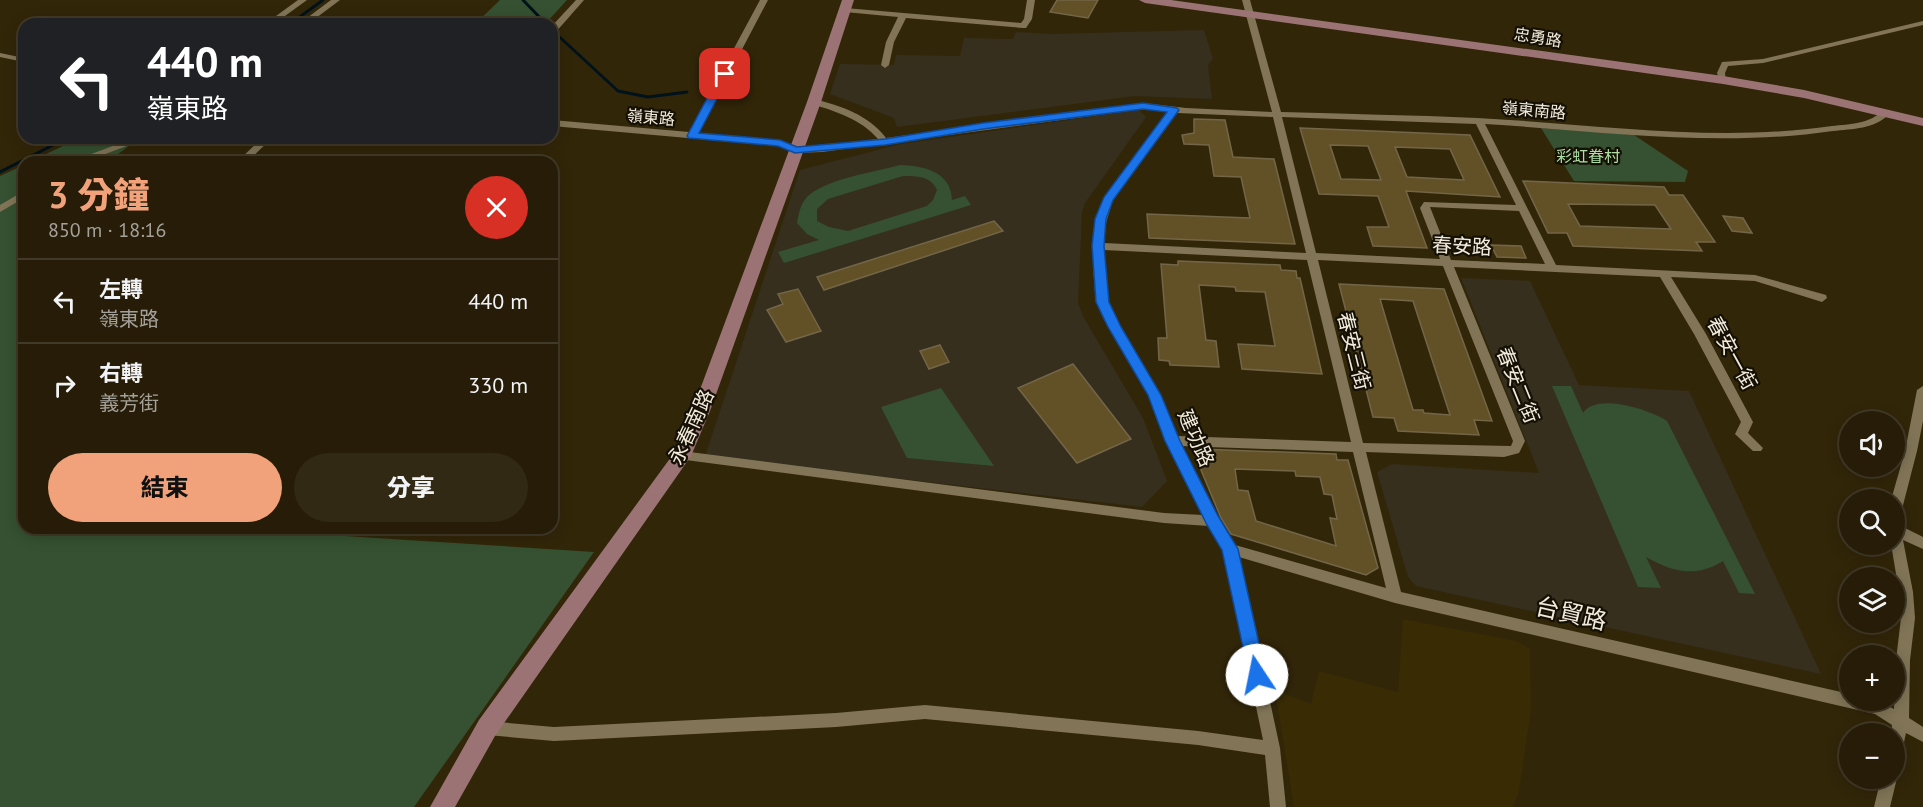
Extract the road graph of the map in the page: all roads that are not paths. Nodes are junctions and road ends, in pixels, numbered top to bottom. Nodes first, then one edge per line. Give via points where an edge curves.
1 (303, 0) edge
2 (336, 0) edge
3 (580, 0) edge
4 (764, 0) edge
5 (1031, 0) edge
6 (1145, 0) edge
7 (1246, 0) edge
8 (847, 5) edge
9 (1248, 14) junction
10 (903, 15) junction
11 (278, 18) edge
12 (311, 18) edge
13 (1923, 23) edge
14 (558, 24) edge
15 (0, 55) edge
16 (18, 59) edge
17 (885, 65) dead end
18 (1724, 80) junction
19 (814, 102) junction
20 (1174, 110) junction
21 (1886, 112) junction
22 (1277, 114) junction
23 (1479, 121) junction
24 (1923, 122) edge
25 (558, 124) edge
26 (692, 136) junction
27 (885, 142) junction
28 (126, 144) edge
29 (261, 144) edge
30 (795, 150) junction
31 (92, 156) edge
32 (248, 156) edge
33 (18, 198) edge
34 (1521, 208) junction
35 (0, 209) edge
36 (1098, 246) junction
37 (1313, 257) junction
38 (1448, 263) junction
39 (1552, 268) junction
40 (1663, 273) junction
41 (1822, 298) dead end
42 (1923, 390) edge
43 (1173, 441) junction
44 (1360, 446) junction
45 (1757, 448) dead end
46 (682, 456) junction
47 (1901, 489) edge
48 (1212, 520) junction
49 (1905, 533) edge
50 (1923, 543) edge
51 (1230, 549) junction
52 (1899, 555) edge
53 (1395, 597) junction
54 (1902, 721) junction
55 (487, 728) junction
56 (1923, 735) edge
57 (1272, 748) junction
58 (1886, 789) edge
59 (442, 807) edge
60 (1278, 807) edge
61 (1882, 807) edge

1 - 11 street
2 - 12 street
3 - 14 street
4 - 26 street
5 - 10 street via 1023,26
6 - 9 street, 忠勇路
7 - 9 street
8 - 10 street
8 - 19 street, 永春南路
9 - 18 street, 忠勇路
9 - 22 street
10 - 17 street via 890,42
13 - 18 street via 1764,61 1725,64 1721,73
15 - 16 street
18 - 21 street, 忠勇路
19 - 27 street via 865,122
19 - 30 street, 永春南路
20 - 22 street, 嶺東南路
20 - 27 street, 嶺東路 via 1143,106
20 - 36 street, 建功路 via 1108,200 1100,219
21 - 23 street, 嶺東南路 via 1882,118 1865,123 1754,137 1648,134
21 - 24 street, 忠勇路
22 - 23 street, 嶺東南路
22 - 37 street, 春安三街
23 - 34 street
25 - 26 street, 嶺東路
26 - 30 street, 嶺東路 via 780,143
27 - 30 street, 嶺東路
28 - 31 street
29 - 32 street
30 - 46 street, 永春南路
33 - 35 street
34 - 38 street, 春安二街 via 1427,204 1425,208
34 - 39 street
36 - 37 street, 春安路
36 - 43 street, 建功路 via 1103,302 1155,395
37 - 38 street, 春安路
37 - 44 street, 春安三街
38 - 39 street, 春安路
38 - 44 street, 春安二街 via 1519,441 1515,450
39 - 40 street, 春安路
40 - 41 street, 春安路 via 1755,278
40 - 45 street, 春安一街 via 1747,422 1741,434
42 - 47 street
43 - 44 street, 春安二街
43 - 48 street, 建功路
44 - 53 street, 春安三街
46 - 48 street via 1164,518
46 - 55 street, 永春南路
48 - 51 street, 建功路
49 - 50 street
51 - 53 street, 台貿路
51 - 57 street, 建功路
52 - 54 street via 1908,618
53 - 54 street, 台貿路 via 1878,708
54 - 56 street, 台貿路
55 - 57 street via 554,734 925,712
55 - 59 street, 永春南路
57 - 60 street, 建功路
58 - 61 street

